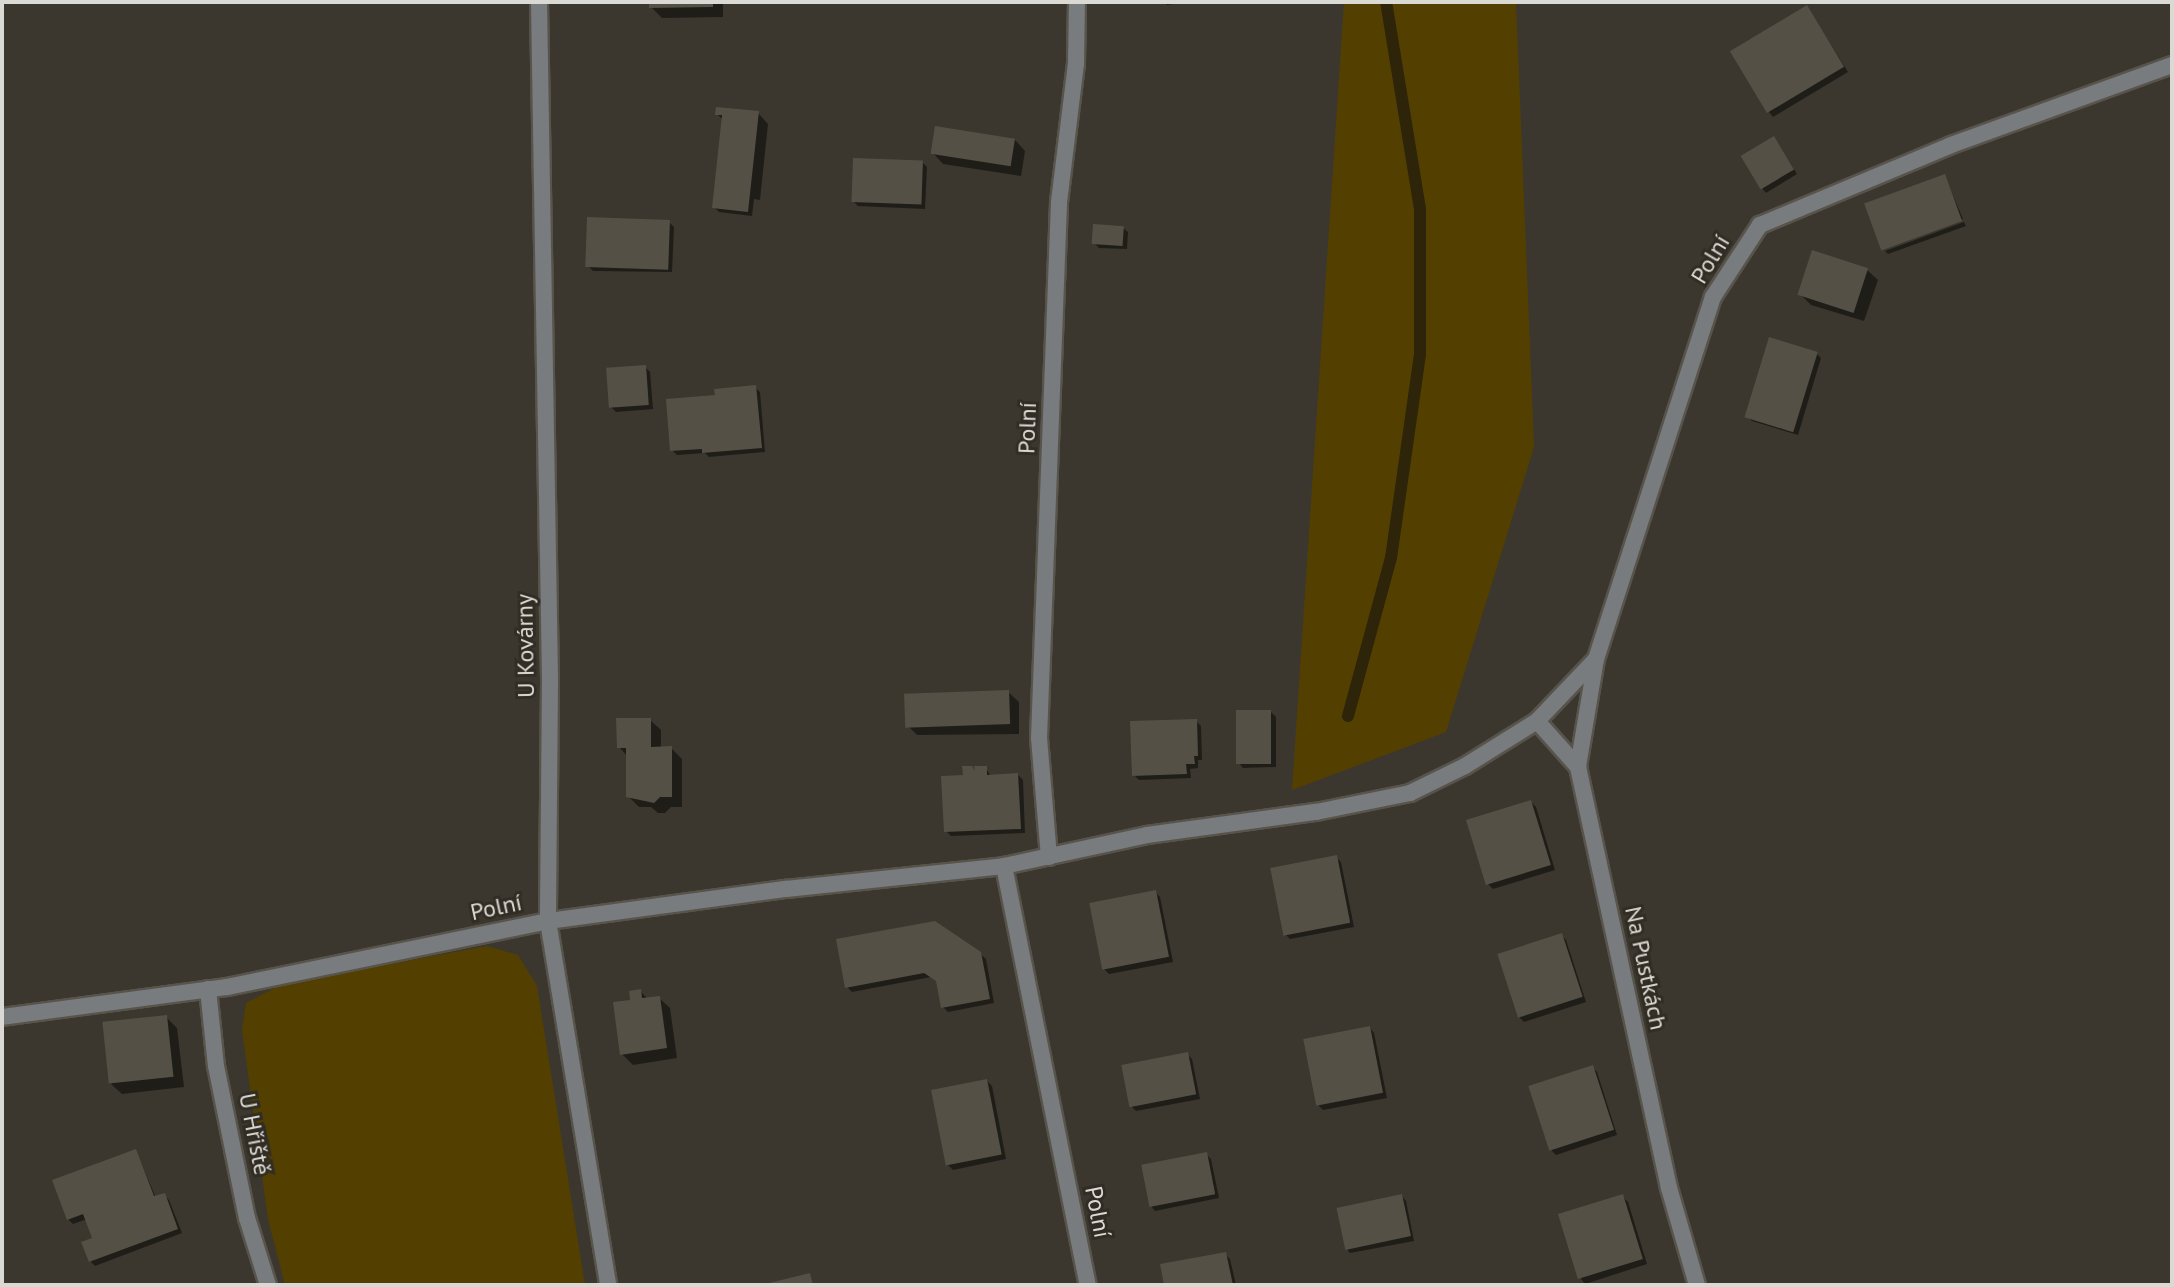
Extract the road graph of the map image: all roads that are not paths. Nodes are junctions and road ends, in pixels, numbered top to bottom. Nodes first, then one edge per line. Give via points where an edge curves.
1 (539, 2) edge
2 (1077, 2) edge
3 (2172, 65) edge
4 (1596, 659) junction
5 (1537, 721) junction
6 (1578, 767) junction
7 (1049, 857) junction
8 (1004, 866) junction
9 (548, 921) junction
10 (208, 989) junction
11 (2, 1017) edge
12 (268, 1285) edge
13 (608, 1285) edge
14 (1088, 1285) edge
15 (1697, 1285) edge

1 - 9 street, U Kovárny via 550,682
2 - 7 street, Polní via 1076,64 1059,202 1039,738
3 - 4 street, Polní via 1951,145 1760,225 1713,297
4 - 5 street, Polní
4 - 6 street, Na Pustkách
5 - 6 street
5 - 7 street, Polní via 1410,793 1147,835
6 - 15 street, Na Pustkách via 1669,1188
7 - 8 street, Polní
8 - 9 street, Polní
8 - 14 street, Polní
9 - 10 street, Polní
9 - 13 street, U Kovárny
10 - 11 street, Polní
10 - 12 street, U Hřiště via 216,1066 247,1218

